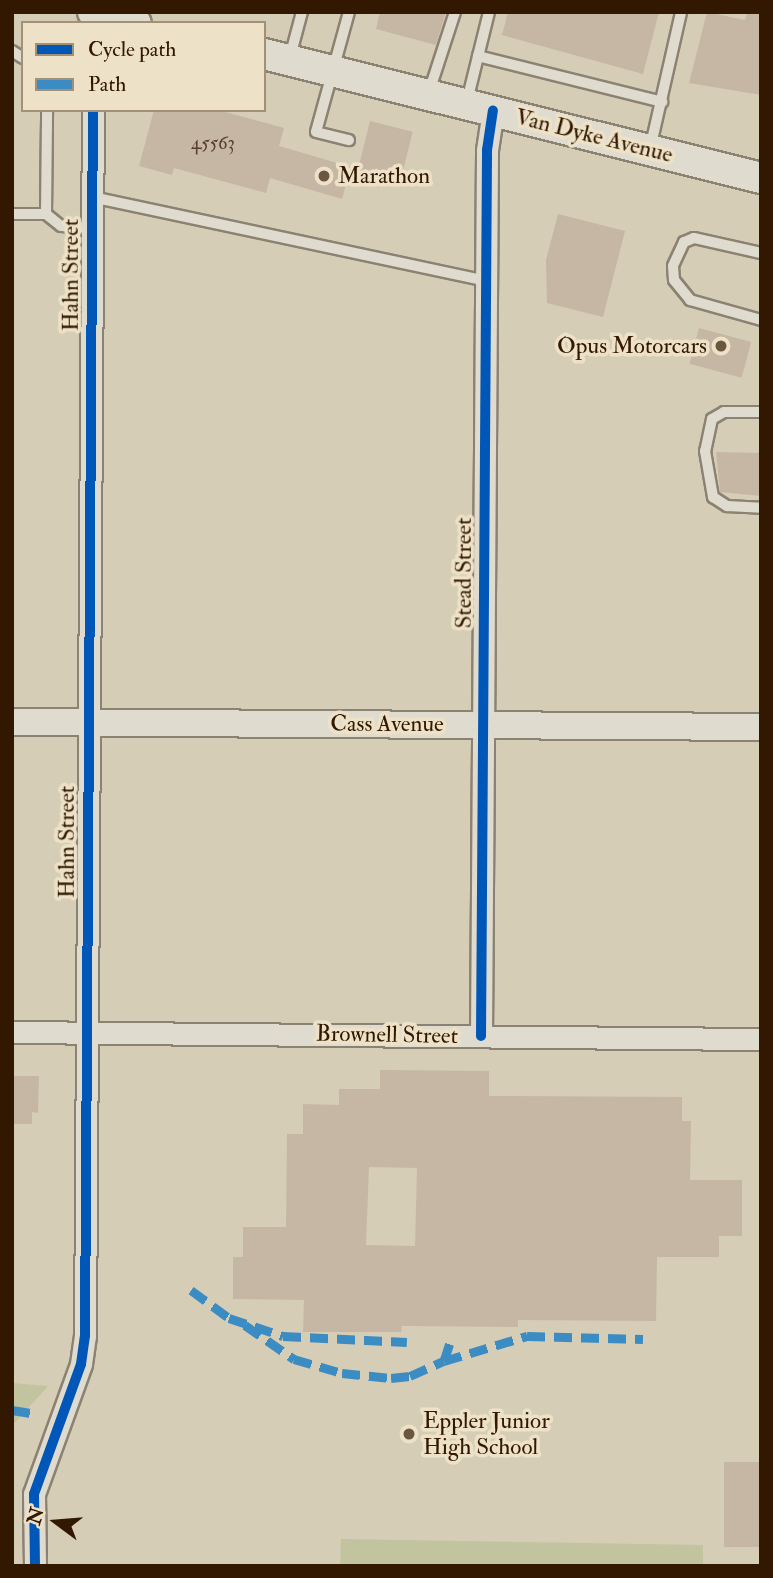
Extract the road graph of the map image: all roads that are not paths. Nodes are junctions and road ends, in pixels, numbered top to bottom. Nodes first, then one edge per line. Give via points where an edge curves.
1 (302, 12) edge
2 (349, 12) edge
3 (456, 12) edge
4 (489, 12) edge
5 (681, 12) edge
6 (98, 15) edge
7 (126, 21) edge
8 (478, 56) junction
9 (277, 57) edge
10 (330, 70) junction
11 (428, 94) junction
12 (662, 102) junction
13 (480, 107) junction
14 (47, 112) edge
15 (93, 112) edge
16 (349, 140) dead end
17 (650, 150) junction
18 (761, 177) edge
19 (92, 197) junction
20 (12, 214) edge
21 (46, 214) junction
22 (92, 228) junction
23 (761, 254) edge
24 (486, 281) junction
25 (761, 320) edge
26 (761, 412) edge
27 (761, 508) edge
28 (12, 723) edge
29 (89, 723) junction
30 (483, 724) junction
31 (761, 727) edge
32 (12, 1032) edge
33 (86, 1032) junction
34 (481, 1036) junction
35 (761, 1039) edge
36 (35, 1566) edge

1 - 9 lane
2 - 10 lane
3 - 11 lane
4 - 8 lane
5 - 12 lane
6 - 7 main road
8 - 12 lane
8 - 13 lane
9 - 10 main road, Van Dyke Avenue
10 - 11 main road, Van Dyke Avenue
10 - 16 lane via 317,132
11 - 13 main road, Van Dyke Avenue
12 - 17 lane
13 - 17 main road, Van Dyke Avenue
13 - 24 street, Stead Street via 487,150
14 - 21 lane
15 - 19 street, Hahn Street
17 - 18 main road, Van Dyke Avenue
19 - 22 street, Hahn Street
19 - 24 lane
20 - 21 lane
21 - 22 lane via 61,226
22 - 29 street, Hahn Street
23 - 25 lane via 694,238 684,242 673,266 674,280 690,300
24 - 30 street, Stead Street
26 - 27 lane via 724,412 712,419 706,442 706,478 713,497 727,506
28 - 29 street, Cass Avenue
29 - 30 street, Cass Avenue
29 - 33 street, Hahn Street
30 - 31 street, Cass Avenue
30 - 34 street, Stead Street
32 - 33 street, Brownell Street
33 - 34 street, Brownell Street
33 - 36 street, Hahn Street via 85,1336 78,1375 34,1494
34 - 35 street, Brownell Street

